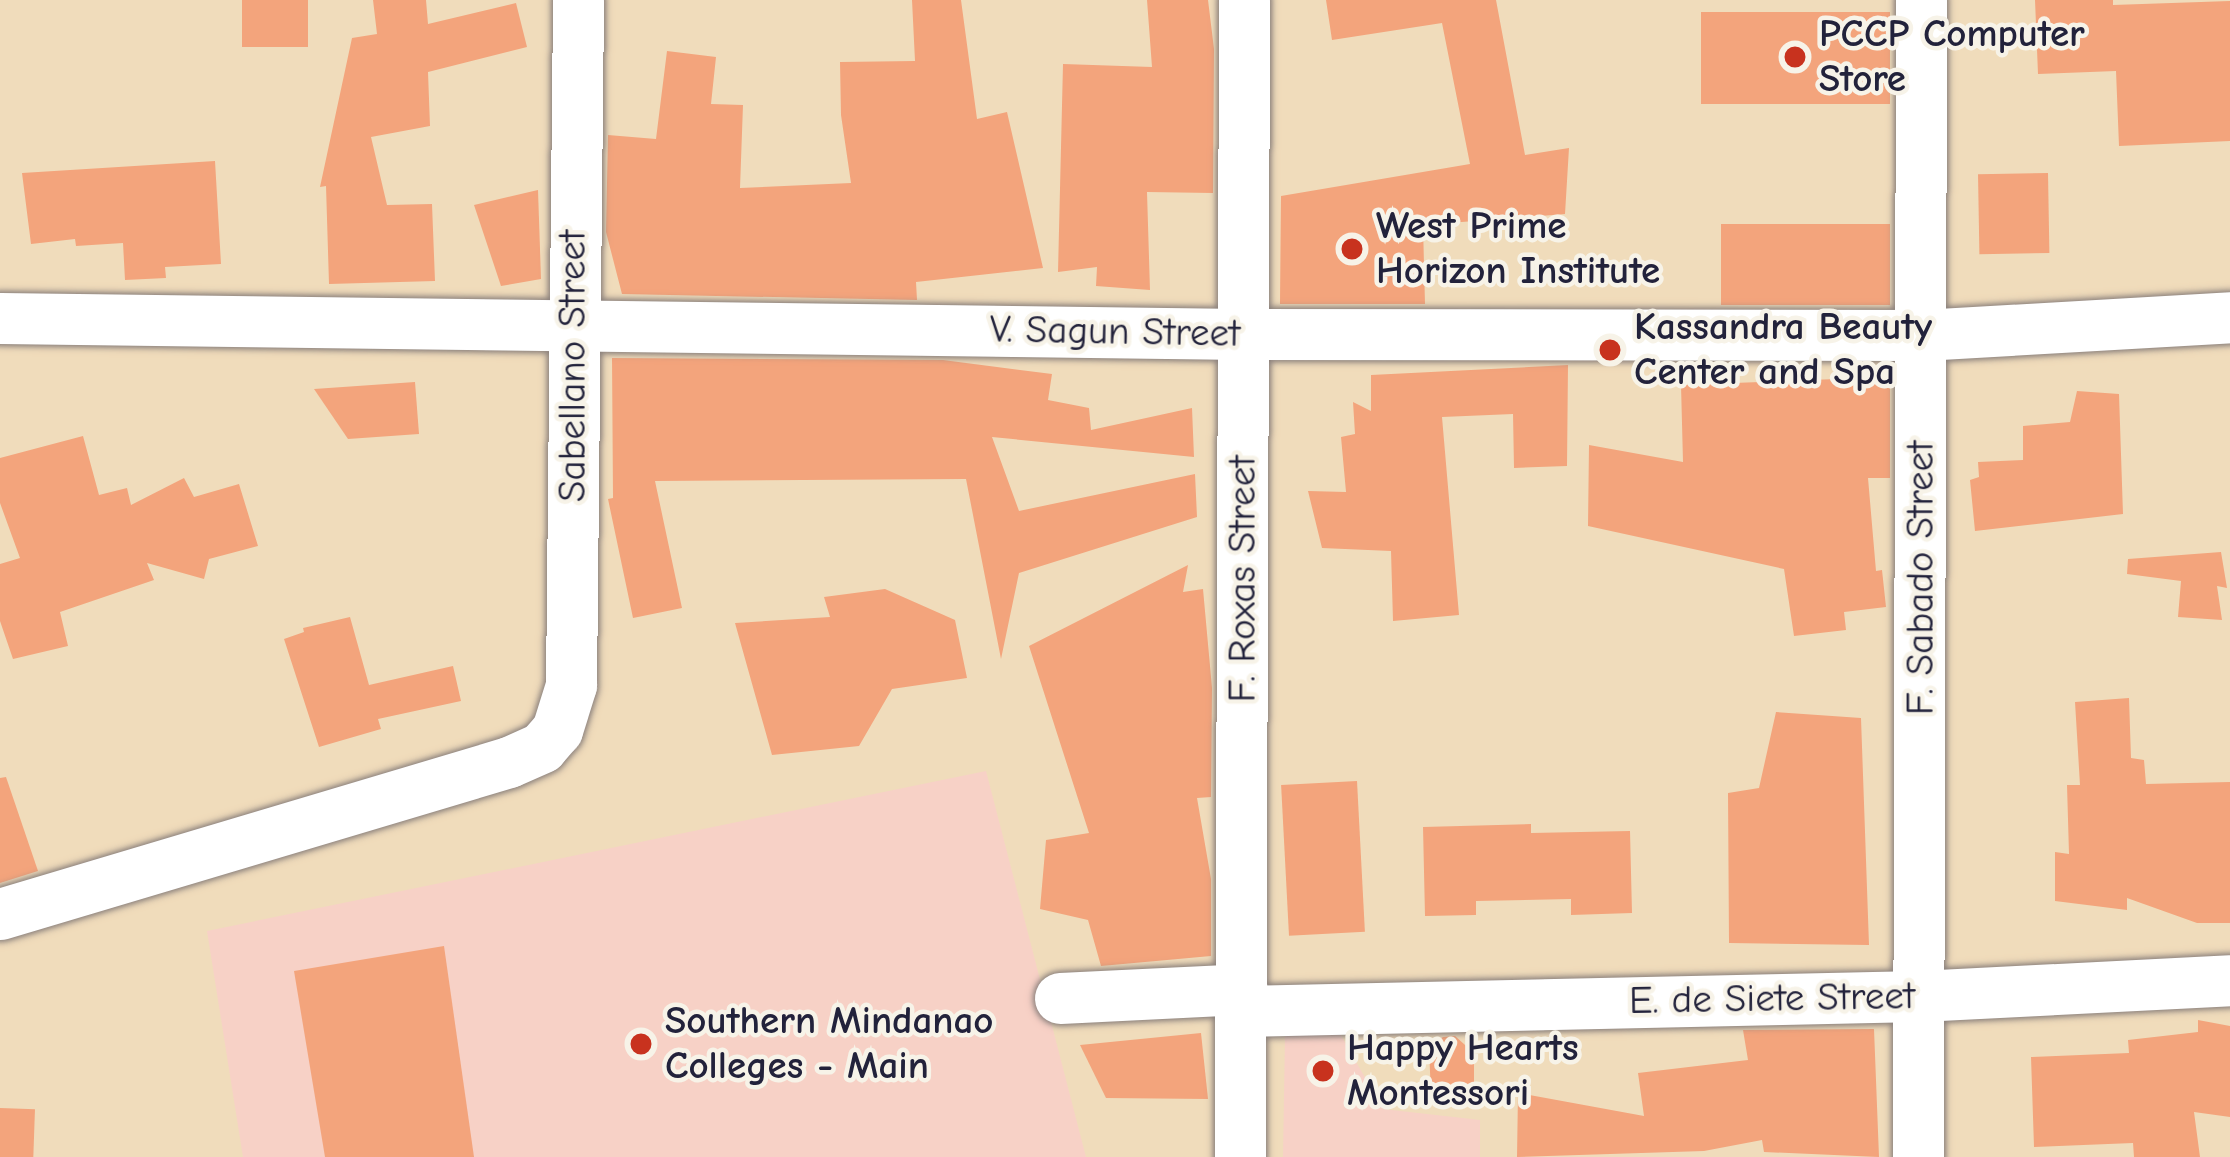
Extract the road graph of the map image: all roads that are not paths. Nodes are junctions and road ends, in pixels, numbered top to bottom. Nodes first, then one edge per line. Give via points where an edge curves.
1 (578, 0) edge
2 (1244, 0) edge
3 (1921, 0) edge
4 (2230, 317) edge
5 (0, 318) edge
6 (572, 326) junction
7 (1243, 334) junction
8 (1922, 335) junction
9 (0, 914) edge
10 (2230, 980) edge
11 (1919, 997) junction
12 (1060, 998) dead end
13 (1242, 1000) junction
14 (1240, 1157) edge
15 (1918, 1157) edge

1 - 6 street, Sabellano Street
2 - 7 street, F. Roxas Street
3 - 8 street, F. Sabado Street
4 - 8 street, V. Sagun Street
5 - 6 street, V. Sagun Street
6 - 7 street, V. Sagun Street
6 - 9 street, Sabellano Street via 572,685 557,730 542,747
7 - 8 street, V. Sagun Street
7 - 13 street, F. Roxas Street
8 - 11 street, F. Sabado Street
10 - 11 street, E. de Siete Street
11 - 13 street, E. de Siete Street
11 - 15 street, F. Sabado Street
12 - 13 street, E. de Siete Street
13 - 14 street, F. Roxas Street

